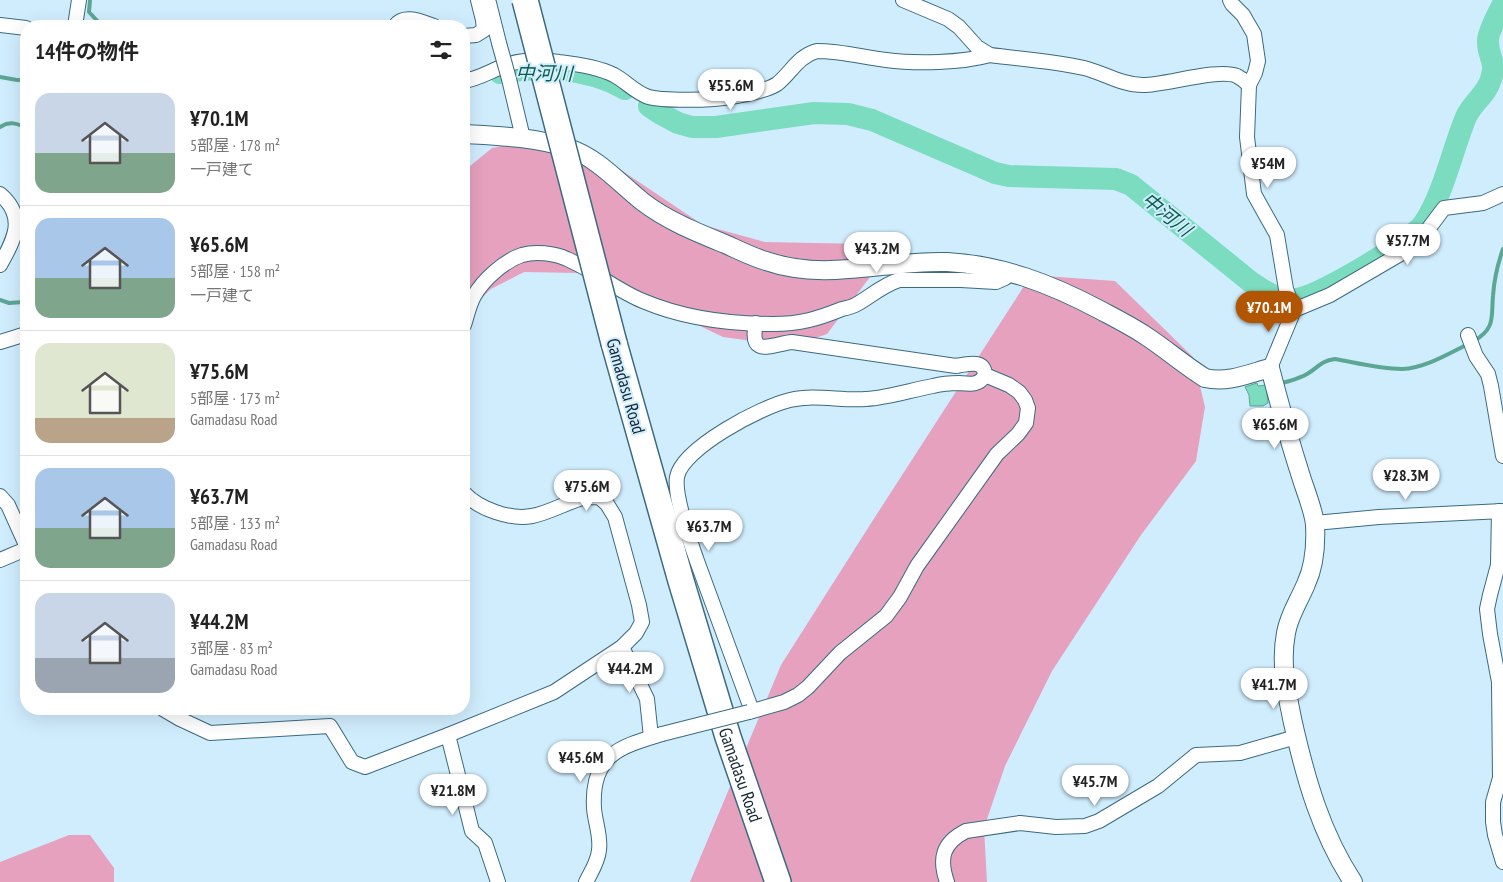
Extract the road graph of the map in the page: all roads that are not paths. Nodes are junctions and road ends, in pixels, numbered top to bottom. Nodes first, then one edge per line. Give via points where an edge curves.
1 (79, 0) edge
2 (478, 0) edge
3 (488, 0) edge
4 (526, 0) edge
5 (903, 0) edge
6 (1230, 0) edge
7 (76, 20) edge
8 (0, 25) edge
9 (20, 27) edge
10 (470, 36) edge
11 (990, 55) junction
12 (470, 80) edge
13 (1249, 85) junction
14 (470, 134) edge
15 (523, 138) junction
16 (0, 194) edge
17 (1503, 194) edge
18 (0, 265) edge
19 (1011, 272) junction
20 (1292, 307) junction
21 (470, 308) edge
22 (756, 323) junction
23 (20, 335) edge
24 (3, 338) edge
25 (1470, 340) dead end
26 (1270, 368) junction
27 (986, 375) junction
28 (1502, 434) edge
29 (1503, 456) edge
30 (0, 496) edge
31 (470, 500) edge
32 (1501, 511) edge
33 (1315, 523) junction
34 (20, 532) edge
35 (20, 552) edge
36 (0, 560) edge
37 (622, 647) junction
38 (751, 711) junction
39 (173, 715) edge
40 (448, 735) junction
41 (657, 735) junction
42 (1296, 738) junction
43 (1501, 787) edge
44 (1503, 862) edge
45 (498, 882) edge
46 (586, 882) edge
47 (778, 882) edge
48 (947, 882) edge
49 (1353, 882) edge

1 - 7 street
2 - 10 street via 484,30
3 - 15 street, bridge
4 - 47 highway, Gamadasu Road, bridge via 614,343 681,582 728,737
5 - 11 street via 948,19
6 - 13 street via 1254,34 1258,61
8 - 9 street
11 - 12 street via 915,62 810,52 770,87 713,99 634,96 626,82 612,74 558,62 527,60
11 - 13 street via 1082,68 1136,84 1221,74 1238,76
13 - 20 street via 1247,136 1254,194 1276,235
14 - 15 street
15 - 19 street via 570,148 593,160 666,218 765,261 793,269 838,271 892,264 948,262
16 - 18 street via 15,216 16,225 15,235
17 - 20 street via 1483,202 1444,208 1423,236 1402,253 1330,295
19 - 22 street via 996,282 899,280 855,305 821,318 789,324
19 - 26 street via 1064,291 1144,334 1205,378 1228,380
20 - 26 street
21 - 22 street via 474,296 494,271 522,255 541,253 567,259 652,305 708,319
22 - 27 street via 755,338 762,347 792,342 956,366 970,363 981,366
23 - 24 street
25 - 28 street via 1488,374
26 - 33 street
27 - 38 street via 1019,392 1028,408 1026,424 997,454 917,566 886,616 840,653 798,695
27 - 38 street via 979,383 971,385 943,383 866,399 787,401 722,432 686,458 677,476 683,518
28 - 29 street
30 - 34 street
31 - 37 street via 490,511 530,516 584,498 599,497 607,504 615,517 642,622
32 - 33 street
32 - 43 street via 1498,565 1488,609 1498,682
33 - 42 street via 1311,566 1290,616 1284,651 1286,688
35 - 36 street
37 - 40 street via 554,692
37 - 41 street via 647,699
38 - 41 street, bridge
39 - 40 street via 210,733 330,726 352,762 365,767
40 - 45 street via 472,832 485,843
41 - 46 street via 621,748 605,761 597,775 594,809 600,849
42 - 48 street via 1240,753 1196,755 1158,786 1085,826 1020,823 958,835 943,855
42 - 49 street via 1320,820
43 - 44 street via 1493,802 1493,822

